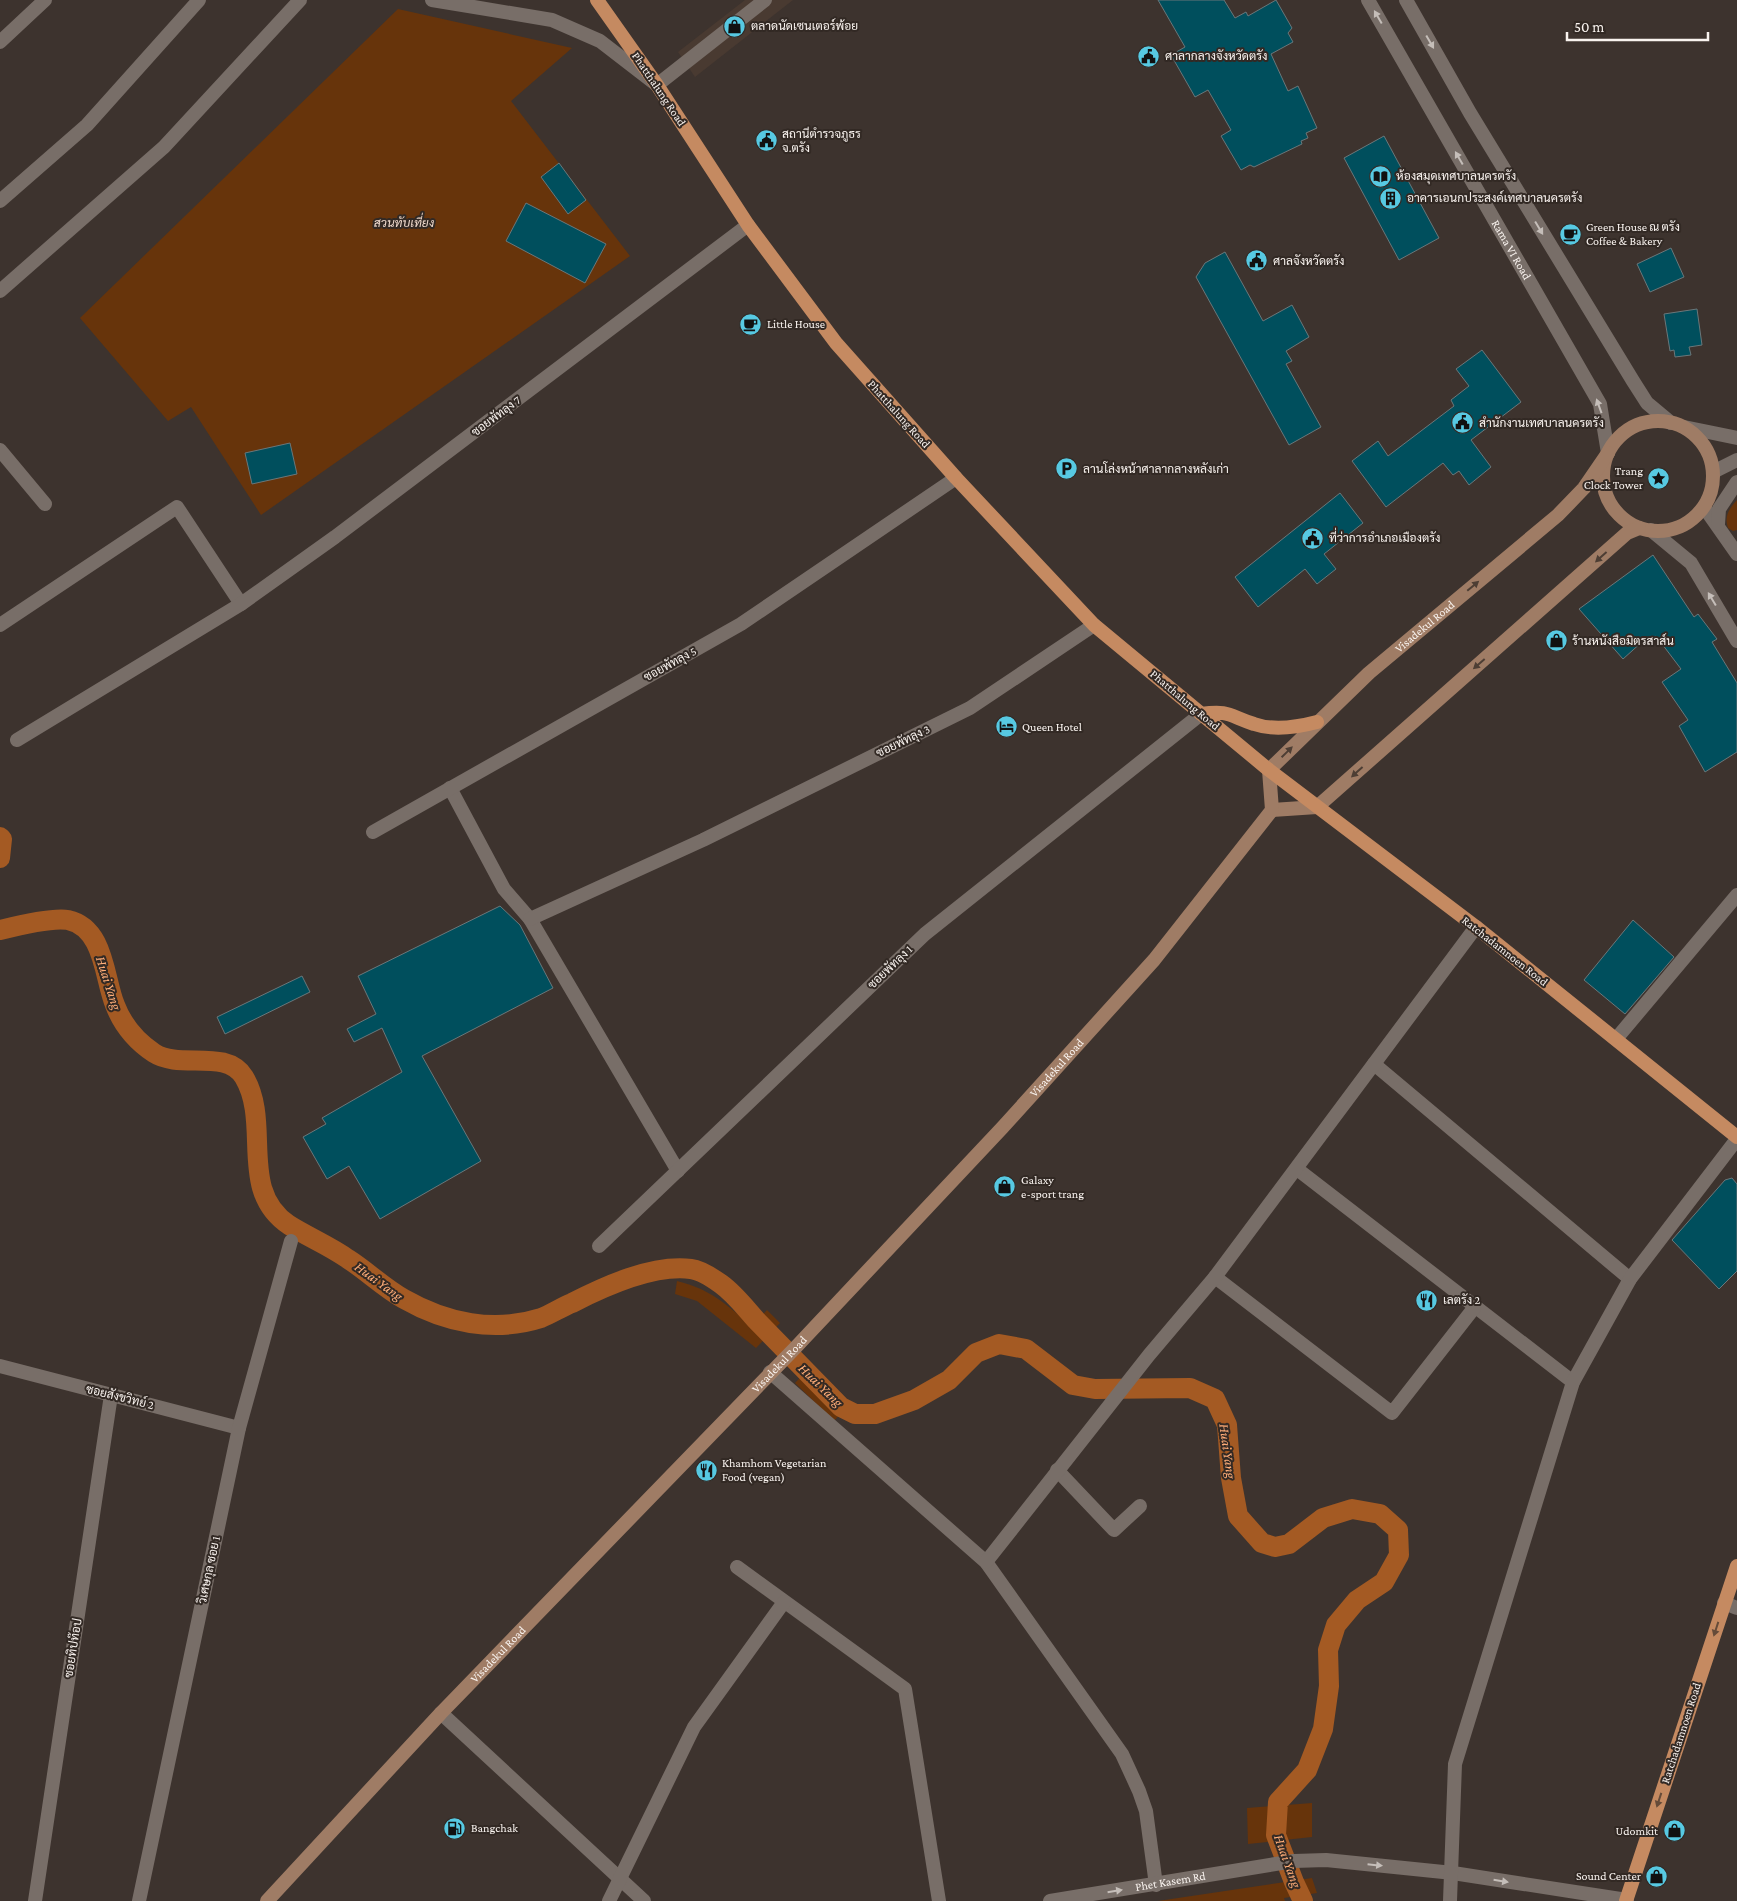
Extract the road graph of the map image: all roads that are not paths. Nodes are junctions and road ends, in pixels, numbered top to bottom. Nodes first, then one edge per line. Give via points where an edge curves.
1 (45, 0) edge
2 (199, 0) edge
3 (300, 0) edge
4 (432, 0) edge
5 (597, 0) edge
6 (765, 0) edge
7 (1368, 0) edge
8 (1406, 0) edge
9 (0, 42) edge
10 (657, 85) junction
11 (0, 201) edge
12 (748, 226) junction
13 (0, 291) edge
14 (1671, 423) junction
15 (1684, 428) junction
16 (1737, 438) edge
17 (0, 450) edge
18 (1608, 453) junction
19 (1737, 460) edge
20 (1713, 472) junction
21 (956, 478) junction
22 (1737, 482) edge
23 (45, 504) dead end
24 (1704, 507) junction
25 (1718, 524) junction
26 (1645, 529) junction
27 (1737, 554) edge
28 (241, 604) junction
29 (1094, 625) junction
30 (0, 626) edge
31 (1737, 641) edge
32 (1201, 714) junction
33 (1317, 722) junction
34 (17, 740) dead end
35 (1269, 770) junction
36 (450, 788) junction
37 (1317, 808) junction
38 (1272, 810) junction
39 (373, 832) dead end
40 (1737, 895) edge
41 (530, 919) junction
42 (1476, 927) junction
43 (1616, 1039) junction
44 (1374, 1064) junction
45 (1737, 1138) edge
46 (1297, 1170) junction
47 (678, 1171) junction
48 (291, 1241) dead end
49 (599, 1246) dead end
50 (1215, 1277) junction
51 (1630, 1279) junction
52 (1474, 1308) junction
53 (0, 1366) edge
54 (770, 1372) junction
55 (1573, 1382) junction
56 (112, 1395) junction
57 (239, 1428) junction
58 (1057, 1470) junction
59 (1140, 1506) dead end
60 (986, 1562) junction
61 (1737, 1566) edge
62 (737, 1567) dead end
63 (784, 1602) junction
64 (1731, 1605) edge
65 (441, 1713) junction
66 (1453, 1873) junction
67 (620, 1880) junction
68 (1156, 1885) junction
69 (1626, 1900) edge
70 (35, 1901) edge
71 (139, 1901) edge
72 (267, 1901) edge
73 (609, 1901) edge
74 (644, 1901) edge
75 (939, 1901) edge
76 (1050, 1901) edge
77 (1450, 1901) edge

1 - 9 street
2 - 11 street via 87,125
3 - 13 street via 164,147
4 - 10 street via 552,20 600,41
5 - 10 main road, Phatthalung Road
6 - 10 street
18 -> 7 street, Rama VI Road via 1600,404
8 -> 14 street via 1470,114 1647,403
10 - 12 main road, Phatthalung Road
12 - 21 main road, Phatthalung Road via 836,343
12 - 28 street, ซอยพัทลุง 7
14 - 15 main road
14 - 18 main road via 1649,421 1632,427 1618,438
15 - 16 street
15 - 20 main road via 1699,439
17 - 23 street
18 - 26 main road via 1603,471 1605,489 1612,506 1624,519
33 -> 18 main road, Visadekul Road via 1369,673 1558,515 1584,488
19 - 20 street
20 - 24 main road via 1711,490
21 - 29 main road, Phatthalung Road
21 - 36 street, ซอยพัทลุง 5 via 741,624
22 - 25 street via 1719,509
24 - 25 street
24 - 26 main road via 1691,520 1675,528
25 - 27 street
31 -> 26 street via 1691,563
26 -> 37 main road via 1626,533
28 - 30 street via 177,507
28 - 34 street, ซอยพัทลุง 7
29 - 32 main road, Phatthalung Road
29 - 41 street, ซอยพัทลุง 3 via 970,708 703,840
32 - 33 main road via 1223,711 1256,725 1296,727
32 - 35 main road, Phatthalung Road
32 - 47 street, ซอยพัทลุง 1 via 924,934
35 -> 33 main road, Visadekul Road
35 - 37 main road, Ratchadamnoen Road
35 - 38 main road
36 - 39 street, ซอยพัทลุง 5
36 - 41 street via 504,889
37 - 38 main road
37 - 42 main road, Ratchadamnoen Road
38 - 54 main road, Visadekul Road via 1154,960 1002,1128
40 - 43 street
41 - 47 street
42 - 43 main road, Ratchadamnoen Road
42 - 44 street
43 - 45 main road, Ratchadamnoen Road
44 - 46 street
44 - 51 street
45 - 51 street
46 - 50 street
46 - 52 street
47 - 49 street, ซอยพัทลุง 1
48 - 57 street, วิเศษกุล ซอย 1
50 - 52 street via 1392,1413
50 - 58 street
51 - 55 street
52 - 55 street
53 - 56 street, ซอยสังขวิทย์ 2
54 - 60 street
54 - 65 main road, Visadekul Road
55 - 66 street via 1455,1764
56 - 57 street, ซอยสังขวิทย์ 2
56 - 70 street, ซอยทิปท๊อป
57 - 71 street, วิเศษกุล ซอย 1
58 - 59 street via 1114,1530
58 - 60 street
60 - 68 street via 1122,1754 1146,1811
61 - 64 main road, Ratchadamnoen Road
62 - 63 street
63 - 67 street via 694,1727
63 - 75 street via 905,1689
64 -> 69 main road, Ratchadamnoen Road
65 - 67 street
65 - 72 main road, Visadekul Road
68 -> 66 street, Phet Kasem Rd via 1294,1861 1326,1860
66 -> 69 street, Phet Kasem Rd
66 - 77 street
67 - 73 street
67 - 74 street
76 -> 68 street, Phet Kasem Rd

